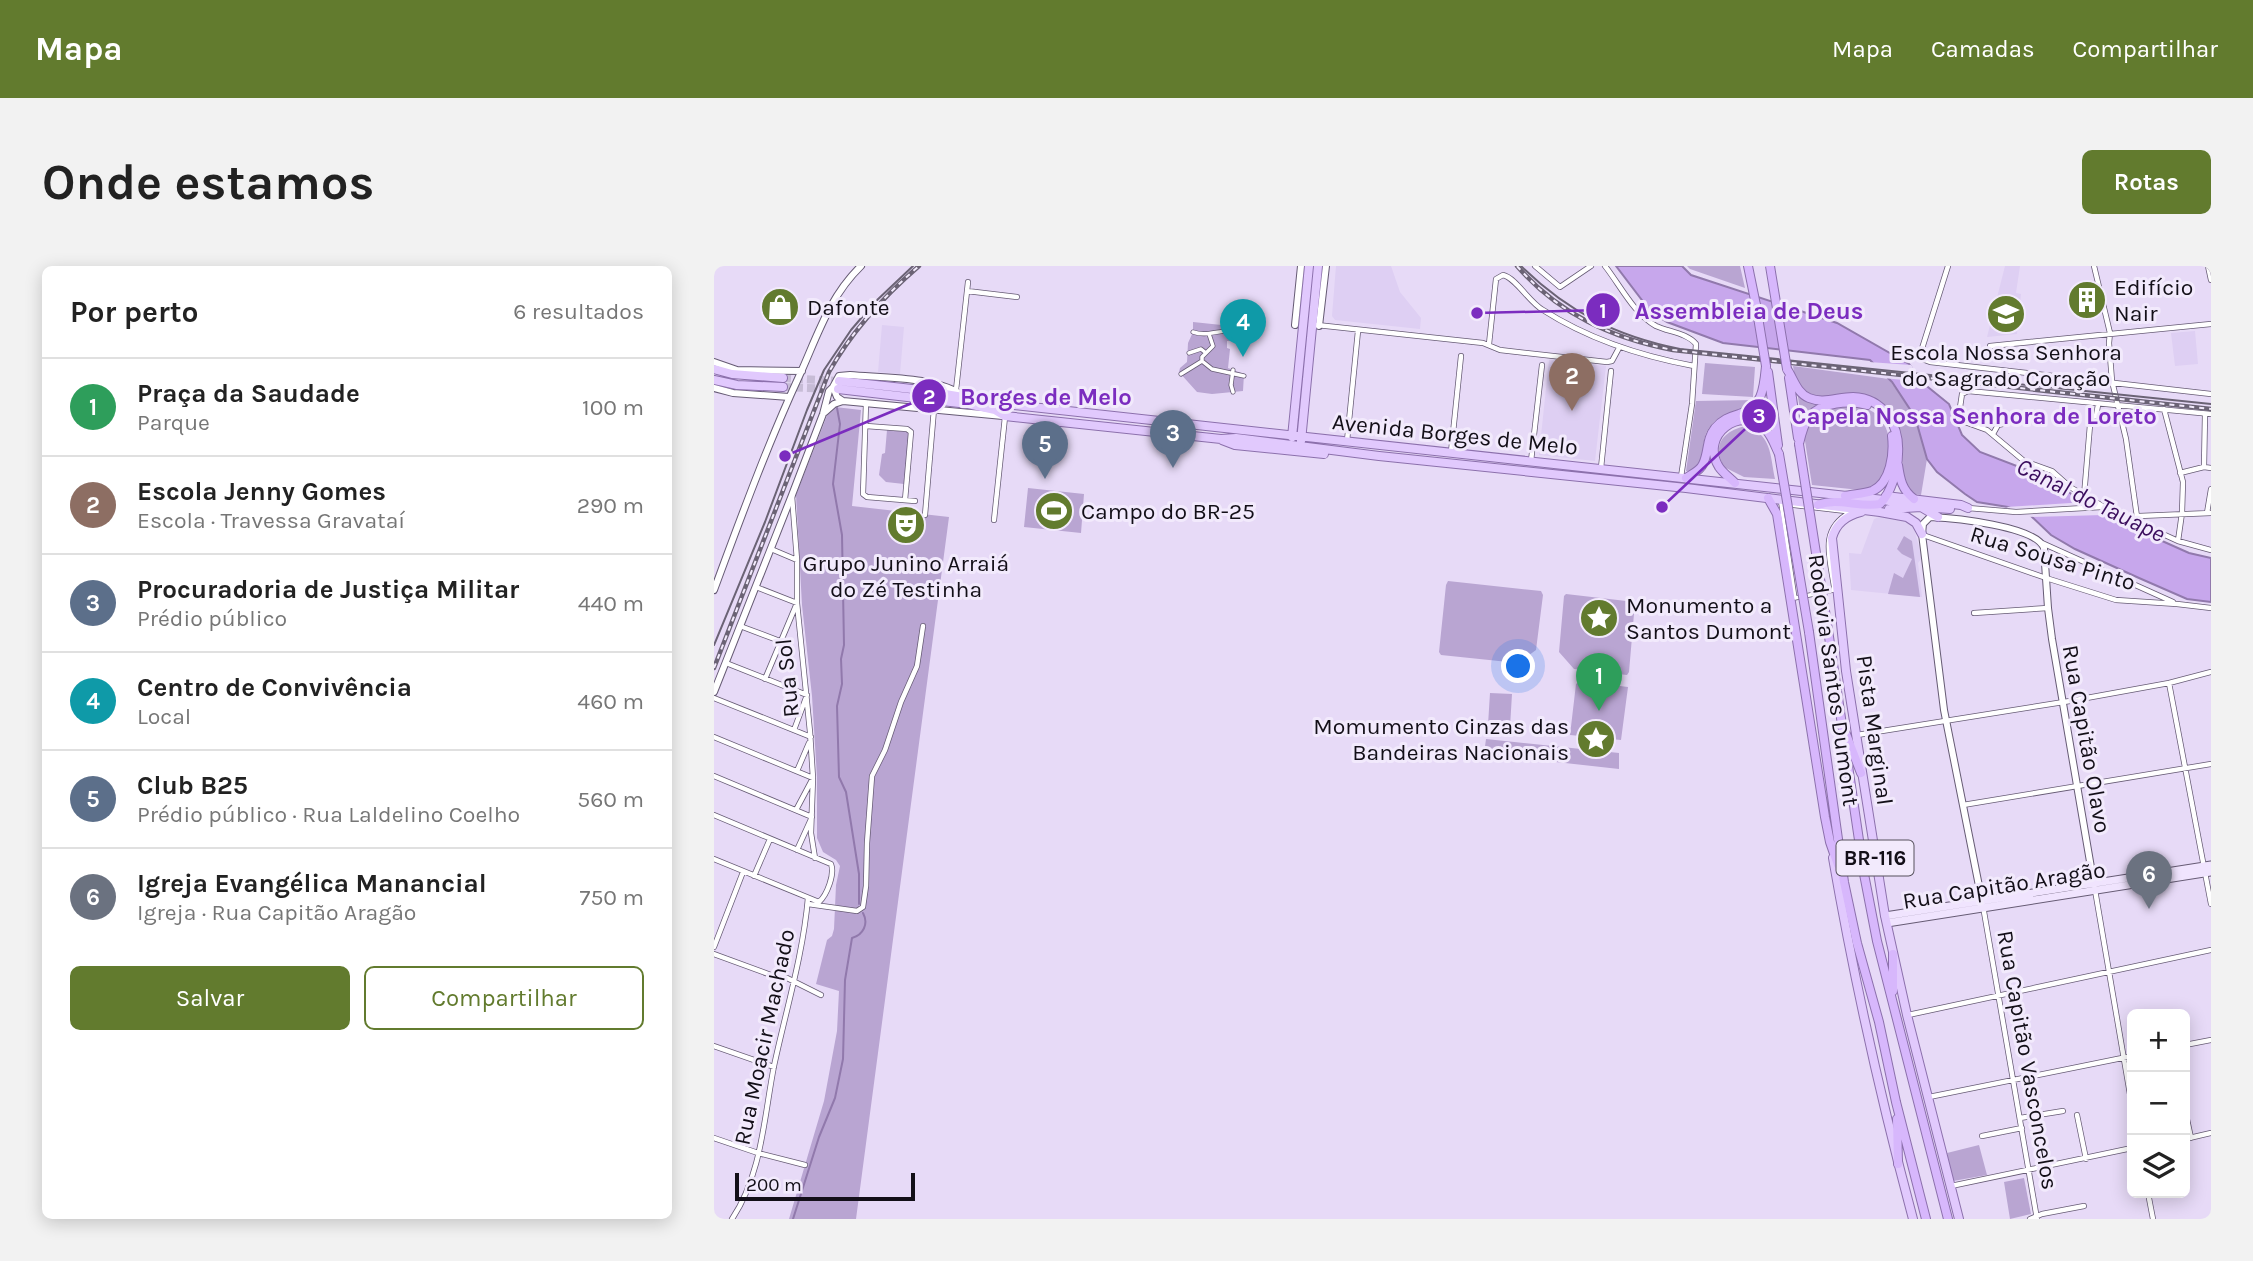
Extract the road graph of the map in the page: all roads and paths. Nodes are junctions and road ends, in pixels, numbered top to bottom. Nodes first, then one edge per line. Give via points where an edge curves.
1 (861, 266) edge
2 (1301, 266) edge
3 (1309, 266) edge
4 (1535, 266) edge
5 (1591, 266) edge
6 (1605, 266) edge
7 (1748, 266) edge
8 (1770, 266) edge
9 (1948, 266) edge
10 (2094, 266) edge
11 (2208, 266) edge
12 (1322, 271) edge
13 (2211, 280) edge
14 (968, 282) dead end
15 (967, 292) junction
16 (1017, 297) dead end
17 (1299, 324) junction
18 (2211, 324) edge
19 (1316, 325) junction
20 (1231, 331) dead end
21 (1358, 331) junction
22 (1193, 332) dead end
23 (2110, 333) junction
24 (1209, 334) junction
25 (1489, 344) junction
26 (1990, 346) dead end
27 (1619, 348) junction
28 (1189, 353) dead end
29 (1206, 353) junction
30 (1461, 356) dead end
31 (1202, 361) junction
32 (714, 362) edge
33 (1542, 365) dead end
34 (1695, 366) junction
35 (1766, 366) junction
36 (714, 369) edge
37 (1787, 369) junction
38 (777, 370) junction
39 (802, 371) junction
40 (1233, 371) junction
41 (1611, 371) dead end
42 (1181, 374) dead end
43 (1244, 376) dead end
44 (714, 380) edge
45 (2112, 382) junction
46 (714, 388) edge
47 (834, 388) junction
48 (956, 390) junction
49 (1233, 392) dead end
50 (2211, 394) edge
51 (768, 395) junction
52 (789, 397) junction
53 (965, 397) junction
54 (844, 401) junction
55 (866, 403) junction
56 (1825, 403) junction
57 (2098, 405) junction
58 (2119, 405) junction
59 (934, 409) junction
60 (2164, 409) junction
61 (823, 414) junction
62 (1093, 414) junction
63 (2208, 414) edge
64 (1005, 416) junction
65 (1128, 417) junction
66 (1739, 418) junction
67 (1142, 419) junction
68 (1071, 423) junction
69 (2007, 423) dead end
70 (866, 426) junction
71 (1102, 426) junction
72 (1140, 431) junction
73 (1993, 434) junction
74 (1221, 439) junction
75 (1291, 439) junction
76 (1301, 441) junction
77 (1347, 441) junction
78 (1799, 444) junction
79 (1409, 448) junction
80 (1448, 452) junction
81 (1779, 454) junction
82 (1379, 456) junction
83 (1422, 461) junction
84 (1531, 462) junction
85 (1898, 463) junction
86 (1553, 464) junction
87 (2204, 467) junction
88 (2211, 468) edge
89 (1601, 469) junction
90 (1526, 472) junction
91 (2180, 473) junction
92 (1684, 478) junction
93 (1735, 483) junction
94 (2211, 489) edge
95 (792, 495) junction
96 (1845, 496) junction
97 (2084, 496) junction
98 (1768, 498) junction
99 (1885, 498) junction
100 (1914, 499) junction
101 (905, 500) junction
102 (915, 501) dead end
103 (1818, 505) junction
104 (1921, 507) junction
105 (1968, 508) junction
106 (2106, 508) junction
107 (1868, 510) junction
108 (1850, 512) joint
109 (1880, 512) junction
110 (2182, 513) junction
111 (2209, 513) edge
112 (925, 515) dead end
113 (2139, 516) junction
114 (1938, 517) junction
115 (994, 520) dead end
116 (2138, 524) junction
117 (1922, 534) junction
118 (2178, 541) junction
119 (2042, 543) junction
120 (771, 549) junction
121 (2211, 550) edge
122 (797, 560) junction
123 (2046, 578) junction
124 (756, 587) junction
125 (714, 590) edge
126 (797, 603) junction
127 (2177, 604) junction
128 (2048, 608) junction
129 (2211, 608) edge
130 (1974, 612) dead end
131 (740, 626) junction
132 (923, 626) dead end
133 (780, 641) junction
134 (726, 663) junction
135 (2211, 672) edge
136 (765, 679) junction
137 (2169, 683) junction
138 (714, 692) edge
139 (807, 695) junction
140 (714, 698) edge
141 (2064, 701) junction
142 (1840, 718) junction
143 (1946, 721) junction
144 (794, 730) junction
145 (1856, 735) junction
146 (714, 737) edge
147 (811, 738) junction
148 (2211, 764) edge
149 (2186, 769) junction
150 (797, 771) junction
151 (1861, 773) junction
152 (714, 776) edge
153 (813, 778) junction
154 (2078, 786) junction
155 (1963, 805) junction
156 (796, 810) junction
157 (714, 815) edge
158 (812, 817) junction
159 (770, 839) junction
160 (1830, 842) junction
161 (797, 850) junction
162 (816, 858) junction
163 (714, 859) edge
164 (2208, 869) edge
165 (743, 872) junction
166 (754, 876) junction
167 (1844, 883) junction
168 (2095, 887) junction
169 (808, 901) junction
170 (1983, 904) junction
171 (2211, 904) edge
172 (1886, 919) junction
173 (714, 947) edge
174 (2211, 950) edge
175 (714, 954) edge
176 (1893, 954) junction
177 (2108, 971) junction
178 (794, 982) junction
179 (821, 995) dead end
180 (1999, 996) junction
181 (1892, 1000) junction
182 (1907, 1015) junction
183 (2211, 1040) edge
184 (2190, 1044) edge
185 (714, 1046) edge
186 (2127, 1057) edge
187 (2123, 1058) junction
188 (774, 1067) junction
189 (2127, 1079) edge
190 (2014, 1080) junction
191 (1928, 1097) junction
192 (1896, 1102) junction
193 (2063, 1111) dead end
194 (2077, 1115) dead end
195 (2020, 1118) junction
196 (2022, 1128) junction
197 (2211, 1133) edge
198 (1982, 1136) dead end
199 (714, 1138) edge
200 (2190, 1138) edge
201 (2127, 1150) edge
202 (758, 1153) junction
203 (2086, 1158) junction
204 (805, 1164) dead end
205 (1898, 1164) junction
206 (2029, 1171) junction
207 (1950, 1186) junction
208 (2149, 1198) edge
209 (2084, 1206) dead end
210 (732, 1219) edge
211 (1913, 1219) edge
212 (1926, 1219) edge
213 (1948, 1219) edge
214 (1959, 1219) edge
215 (2035, 1219) edge
216 (2153, 1219) edge

1 - 39 street via 828,309
2 - 17 street
3 - 17 main road
4 - 5 street via 1556,286
6 - 34 street via 1645,318 1694,341
7 - 35 highway, Rodovia Santos Dumont / BR-116, bridge
8 - 37 highway, Rodovia Santos Dumont / BR-116, bridge
9 - 45 street via 1919,358
10 - 23 street
11 - 13 street
12 - 19 main road
14 - 15 street
15 - 16 street
15 - 48 street
17 - 19 street
17 - 75 main road
18 - 23 street
19 - 21 street
19 - 76 main road
20 - 24 street
21 - 25 street
21 - 77 street
22 - 24 street
23 - 26 street
23 - 45 street
24 - 29 street via 1213,346
25 - 27 street via 1607,362
25 - 27 street via 1496,279 1503,275 1541,309
27 - 34 street
28 - 29 street via 1201,349
29 - 31 street
30 - 80 street
31 - 40 street via 1212,369
31 - 42 street
32 - 38 street via 737,370
33 - 84 street
34 - 92 street
35 - 66 highway via 1761,397
35 - 81 highway, Rodovia Santos Dumont / BR-116
36 - 44 main road via 783,383 737,386
37 - 56 highway via 1801,393
37 - 78 highway, Rodovia Santos Dumont / BR-116
38 - 39 street
38 - 51 street via 786,377 784,390
39 - 52 street
40 - 43 street
40 - 49 street
41 - 89 street
45 - 50 street
45 - 58 street
46 - 51 street
47 - 48 street, Avenida Borges de Melo via 839,376 850,375
47 - 53 main road, Avenida Borges de Melo
47 - 54 street
47 - 61 street
47 - 64 main road, Avenida Borges de Melo via 968,404
48 - 53 street, Avenida Borges de Melo
51 - 52 street
52 - 125 street
53 - 62 main road, Avenida Borges de Melo
54 - 55 street, Avenida Borges de Melo
54 - 61 street
55 - 59 street, Avenida Borges de Melo
55 - 70 street
56 - 78 highway via 1809,417
56 - 85 highway via 1858,398 1885,411 1898,434
56 - 96 highway via 1868,406 1885,419 1892,435 1893,451 1884,481 1872,491
57 - 58 street
57 - 73 street via 1964,391 1962,421
57 - 97 street via 2090,425
58 - 60 street
58 - 113 street
59 - 64 street, Avenida Borges de Melo
59 - 112 street
60 - 63 street
60 - 91 street
61 - 95 street
62 - 65 main road, Avenida Borges de Melo
62 - 68 main road via 1093,420
63 - 87 street
64 - 68 main road, Avenida Borges de Melo
64 - 115 street
65 - 67 main road, Avenida Borges de Melo
65 - 71 main road via 1108,418
66 - 81 highway via 1764,428
66 - 92 highway via 1727,417 1715,428 1703,464
66 - 93 highway via 1721,431 1713,450 1718,466
67 - 72 street
67 - 75 main road, Avenida Borges de Melo
68 - 71 main road, Avenida Borges de Melo
69 - 73 street via 1998,425
70 - 101 street via 863,494
70 - 101 street via 911,432
71 - 72 main road, Avenida Borges de Melo
72 - 74 main road, Avenida Borges de Melo
73 - 97 street via 2024,461 2052,471
74 - 75 main road, Avenida Borges de Melo
74 - 82 main road, Avenida Borges de Melo via 1235,445 1296,452
75 - 76 main road, Avenida Borges de Melo
76 - 77 main road, Avenida Borges de Melo
76 - 82 main road, Avenida Borges de Melo
77 - 79 main road, Avenida Borges de Melo
78 - 142 highway, Rodovia Santos Dumont / BR-116, bridge
79 - 80 main road, Avenida Borges de Melo
79 - 82 main road via 1408,456
80 - 83 main road via 1419,455
80 - 84 main road, Avenida Borges de Melo
81 - 167 highway, Rodovia Santos Dumont / BR-116, bridge
82 - 83 main road, Avenida Borges de Melo
83 - 90 main road, Avenida Borges de Melo
84 - 86 main road, Avenida Borges de Melo
85 - 99 highway
85 - 100 highway via 1901,483
86 - 89 main road, Avenida Borges de Melo
86 - 90 main road
87 - 88 street
87 - 91 street
89 - 92 main road, Avenida Borges de Melo
90 - 98 main road, Avenida Borges de Melo
91 - 110 street
92 - 93 main road, Avenida Borges de Melo
93 - 96 main road, Avenida Borges de Melo
94 - 111 street
95 - 120 street
95 - 122 street, Rua Sol
96 - 99 main road, Avenida Borges de Melo
97 - 106 street
98 - 103 main road, Avenida Borges de Melo
98 - 160 highway via 1777,514
99 - 100 main road
99 - 103 highway via 1875,505
99 - 104 main road
100 - 105 main road
101 - 102 street
103 - 107 main road, Avenida Borges de Melo
104 - 105 main road
104 - 109 main road
104 - 114 main road
105 - 106 street via 2016,512
106 - 116 street
107 - 109 main road, Avenida Borges de Melo
107 - 145 main road, Pista Marginal / BR-116 via 1843,519 1832,538
108 - 108 street via 1829,532 1834,590 1795,598 1781,504
109 - 117 main road, Avenida Borges de Melo via 1908,517
110 - 111 street
110 - 113 street
110 - 118 street
113 - 116 street
114 - 117 street via 1927,518
114 - 119 street via 2008,529
116 - 118 street
117 - 123 street, Rua Sousa Pinto
117 - 143 street, Rua Capitão Vasconcelos
118 - 121 street
119 - 123 street, Rua Capitão Olavo
119 - 127 street, Rua Sousa Pinto
120 - 122 street
120 - 124 street
122 - 126 street, Rua Sol
123 - 127 street, Rua Sousa Pinto via 2116,600
123 - 128 street, Rua Capitão Olavo
124 - 126 street
124 - 131 street
126 - 133 street
126 - 139 street, Rua Sol
127 - 129 street, Rua Sousa Pinto
128 - 130 street
128 - 141 street, Rua Capitão Olavo
131 - 133 street
131 - 134 street
132 - 169 street via 917,666 872,776 863,907 856,911
133 - 136 street
134 - 136 street
134 - 138 street
135 - 137 street
136 - 139 street
137 - 141 street
137 - 149 street
139 - 144 street
139 - 147 street, Rua Sol
140 - 144 street
141 - 143 street
141 - 154 street, Rua Capitão Olavo
142 - 151 highway
142 - 181 highway, Rodovia Santos Dumont / BR-116 via 1864,874
143 - 145 street
143 - 155 street, Rua Capitão Vasconcelos
144 - 147 street
145 - 151 main road, Pista Marginal / BR-116
146 - 150 street
147 - 150 street
147 - 153 street, Rua Sol
148 - 149 street
149 - 154 street
149 - 164 street
150 - 153 street
151 - 172 main road, Pista Marginal / BR-116
152 - 156 street
153 - 156 street
153 - 158 street, Rua Sol
154 - 155 street
154 - 168 street, Rua Capitão Olavo
155 - 170 street, Rua Capitão Vasconcelos
156 - 158 street
157 - 159 street
158 - 161 street
158 - 162 street, Rua Sol
159 - 161 street
159 - 166 street
160 - 167 highway
160 - 205 main road, BR-116
161 - 162 street
162 - 169 street via 831,864 833,872 823,899
163 - 165 street
164 - 168 main road, Rua Capitão Aragão
164 - 171 street
165 - 166 street
165 - 173 street
166 - 169 street
167 - 192 highway, Rodovia Santos Dumont / BR-116
168 - 170 main road, Rua Capitão Aragão
168 - 177 street, Rua Capitão Olavo
169 - 178 street, Rua Moacir Machado
170 - 172 main road, Rua Capitão Aragão
170 - 180 street, Rua Capitão Vasconcelos
172 - 176 main road, Pista Marginal / BR-116
174 - 177 street
175 - 178 street
176 - 181 highway
176 - 182 main road, Pista Marginal / BR-116
177 - 180 street
177 - 187 street, Rua Capitão Olavo
178 - 179 street
178 - 188 street, Rua Moacir Machado
180 - 182 street
180 - 190 street, Rua Capitão Vasconcelos
181 - 213 highway, Rodovia Santos Dumont / BR-116
182 - 191 main road, Pista Marginal / BR-116
183 - 184 street
185 - 188 street
186 - 187 street
187 - 189 street, Rua Capitão Olavo
187 - 190 street
188 - 202 street, Rua Moacir Machado
190 - 191 street
190 - 195 street, Rua Capitão Vasconcelos
191 - 207 main road, Pista Marginal / BR-116
192 - 205 highway
192 - 212 highway, Rodovia Santos Dumont / BR-116
193 - 195 street
194 - 203 street
195 - 196 street, Rua Capitão Vasconcelos
196 - 198 street
196 - 206 street, Rua Capitão Vasconcelos
197 - 200 street
199 - 202 street
201 - 203 street
202 - 204 street
202 - 210 street, Rua Moacir Machado via 750,1188
203 - 206 street
205 - 211 main road, BR-116
206 - 207 street
206 - 215 street, Rua Capitão Vasconcelos
207 - 214 main road, Pista Marginal / BR-116
208 - 216 street
209 - 215 street

